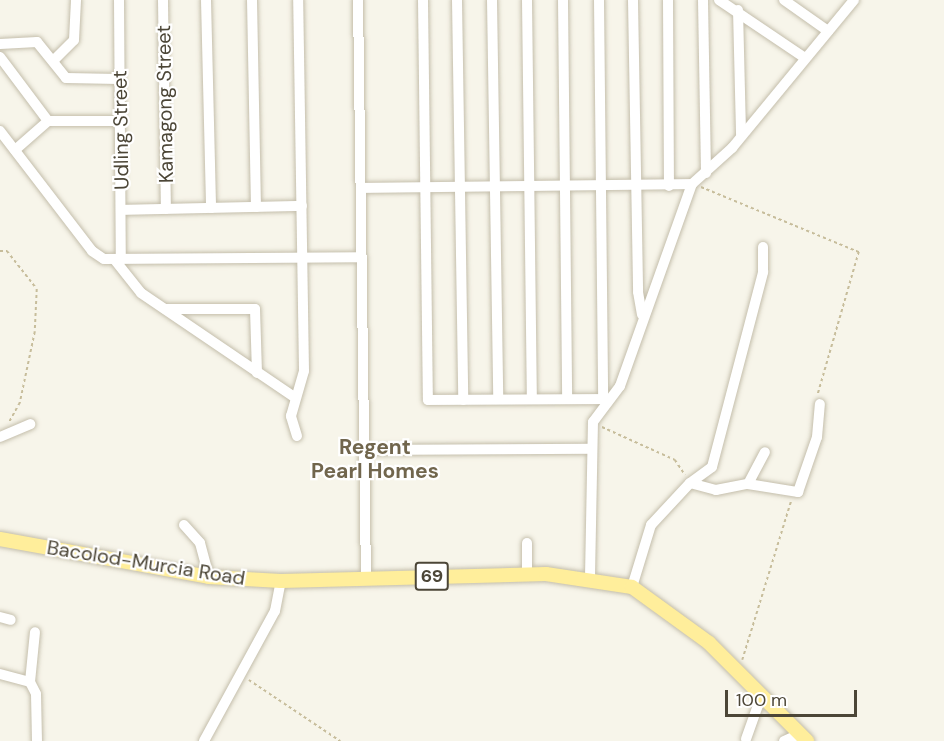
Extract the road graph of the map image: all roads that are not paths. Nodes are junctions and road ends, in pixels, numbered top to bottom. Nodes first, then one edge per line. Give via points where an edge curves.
1 (76, 0) edge
2 (119, 0) edge
3 (163, 0) edge
4 (206, 0) edge
5 (252, 0) edge
6 (298, 0) edge
7 (358, 0) edge
8 (423, 0) edge
9 (457, 0) edge
10 (492, 0) edge
11 (527, 0) edge
12 (563, 0) edge
13 (599, 0) edge
14 (633, 0) edge
15 (668, 0) edge
16 (703, 0) edge
17 (720, 0) edge
18 (784, 0) edge
19 (854, 0) edge
20 (738, 10) junction
21 (828, 31) junction
22 (0, 44) edge
23 (0, 57) edge
24 (805, 58) junction
25 (54, 60) junction
26 (119, 79) junction
27 (48, 121) junction
28 (120, 121) junction
29 (0, 131) edge
30 (741, 136) junction
31 (15, 150) junction
32 (706, 173) junction
33 (692, 184) junction
34 (600, 186) junction
35 (637, 186) junction
36 (669, 186) junction
37 (567, 187) junction
38 (362, 188) junction
39 (424, 188) junction
40 (459, 188) junction
41 (495, 188) junction
42 (531, 188) junction
43 (302, 206) junction
44 (256, 207) junction
45 (166, 208) junction
46 (211, 208) junction
47 (122, 210) junction
48 (763, 247) dead end
49 (303, 256) junction
50 (362, 257) junction
51 (118, 259) junction
52 (164, 309) junction
53 (642, 315) junction
54 (257, 373) junction
55 (294, 397) junction
56 (567, 398) junction
57 (606, 398) junction
58 (463, 399) junction
59 (498, 399) junction
60 (532, 399) junction
61 (818, 402) road end
62 (30, 424) dead end
63 (3, 436) edge
64 (297, 436) dead end
65 (590, 449) junction
66 (365, 450) junction
67 (765, 452) dead end
68 (690, 483) junction
69 (748, 484) junction
70 (184, 525) dead end
71 (0, 539) edge
72 (527, 543) dead end
73 (528, 575) junction
74 (209, 577) junction
75 (590, 577) junction
76 (366, 578) junction
77 (281, 580) junction
78 (632, 587) junction
79 (35, 632) dead end
80 (0, 674) edge
81 (30, 682) junction
82 (762, 694) junction
83 (804, 737) edge
84 (746, 739) dead end
85 (37, 741) edge
86 (204, 741) edge
87 (784, 741) edge

1 - 25 street via 74,40
2 - 26 street, Udling Street
3 - 45 street, Kamagong Street
4 - 46 street
5 - 44 street
6 - 43 street
7 - 38 street
8 - 39 street
9 - 40 street
10 - 41 street
11 - 42 street
12 - 37 street
13 - 34 street
14 - 35 street
15 - 36 street
16 - 32 street
17 - 20 street
18 - 21 street
19 - 21 street
20 - 24 street
20 - 30 street
21 - 24 street
22 - 25 street via 37,42
23 - 27 street
24 - 30 street
25 - 26 street via 66,78
26 - 28 street, Udling Street
27 - 28 street
27 - 31 street
28 - 47 street, Udling Street
29 - 31 street
30 - 32 street
31 - 51 street via 92,251
32 - 33 street
33 - 36 street
33 - 53 street
34 - 35 street
34 - 37 street
34 - 57 street
35 - 36 street
35 - 53 street
37 - 42 street
37 - 56 street
38 - 39 street
38 - 50 street
39 - 40 street
39 - 58 street via 428,400
40 - 41 street
40 - 58 street
41 - 42 street
41 - 59 street
42 - 60 street
43 - 44 street
43 - 49 street
44 - 46 street
45 - 46 street
45 - 47 street
47 - 51 street, Udling Street
48 - 68 street via 763,272 712,467
49 - 50 street
49 - 51 street
49 - 55 street via 304,371
50 - 66 street
51 - 52 street via 126,281
52 - 54 street
52 - 54 street via 255,309
53 - 57 street via 620,386
54 - 55 street
55 - 64 street via 291,426
56 - 57 street
56 - 60 street
57 - 65 street via 593,422
58 - 59 street
59 - 60 street
61 - 69 street via 803,487 794,493
62 - 63 street
65 - 66 street
65 - 75 street
66 - 76 street
67 - 69 street
68 - 69 street via 716,490
68 - 78 street via 651,525
70 - 74 street via 200,543
71 - 74 main road, Bacolod-Murcia Road / 69
72 - 73 street
73 - 75 main road, Bacolod-Murcia Road / 69
73 - 76 main road, Bacolod-Murcia Road / 69
74 - 77 main road, Bacolod-Murcia Road / 69
75 - 78 main road, Bacolod-Murcia Road / 69
76 - 77 main road, Bacolod-Murcia Road / 69
77 - 86 street via 275,611
78 - 82 main road, Bacolod-Murcia Road / 69 via 677,616
79 - 81 street
80 - 81 street
81 - 85 street via 36,694
82 - 83 main road, Bacolod-Murcia Road / 69
82 - 84 street
83 - 87 street

